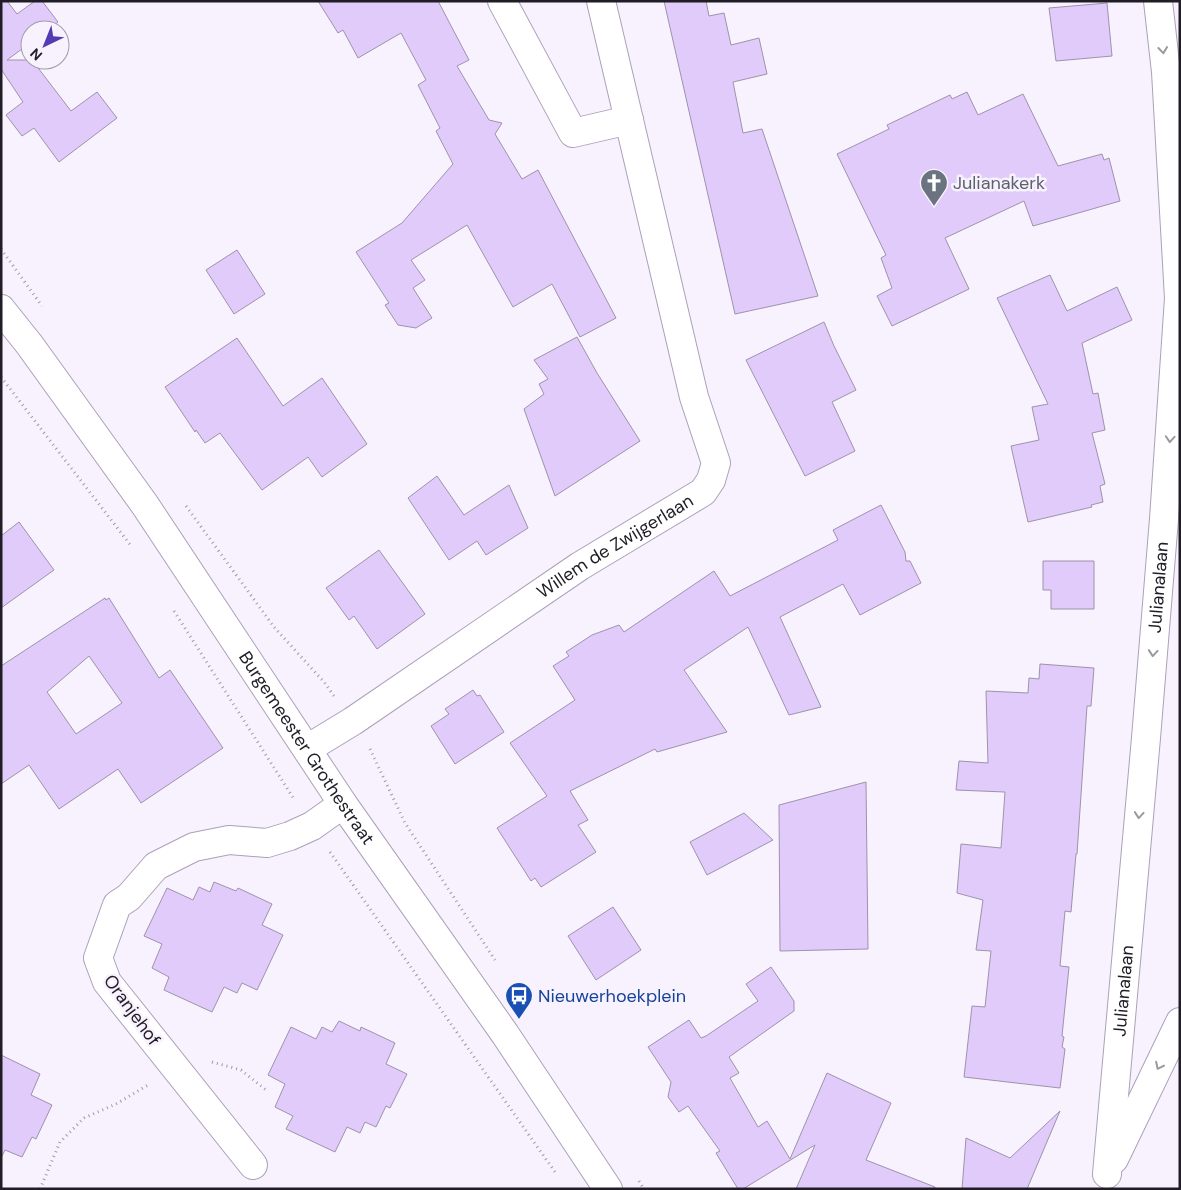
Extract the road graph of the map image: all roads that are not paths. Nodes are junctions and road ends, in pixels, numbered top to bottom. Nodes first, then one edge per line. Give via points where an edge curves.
1 (502, 1) edge
2 (601, 1) edge
3 (1158, 1) edge
4 (628, 120) junction
5 (1, 309) edge
6 (307, 749) junction
7 (343, 804) junction
8 (1180, 1022) edge
9 (253, 1165) dead end
10 (1103, 1182) edge
11 (608, 1189) edge

1 - 4 street via 573,133
2 - 4 street, Willem de Zwijgerlaan
3 -> 10 street, Julianalaan via 1166,72 1179,298 1146,738
4 - 6 street, Willem de Zwijgerlaan via 694,397 716,463 711,480 703,492 580,566
5 - 6 street, Burgemeester Grothestraat via 145,505
6 - 7 street, Burgemeester Grothestraat
7 - 9 street, Oranjehof via 312,826 290,836 267,843 229,840 194,847 156,866 129,897 117,905 98,958 107,982
7 - 11 street, Burgemeester Grothestraat via 505,1034
8 -> 10 street

